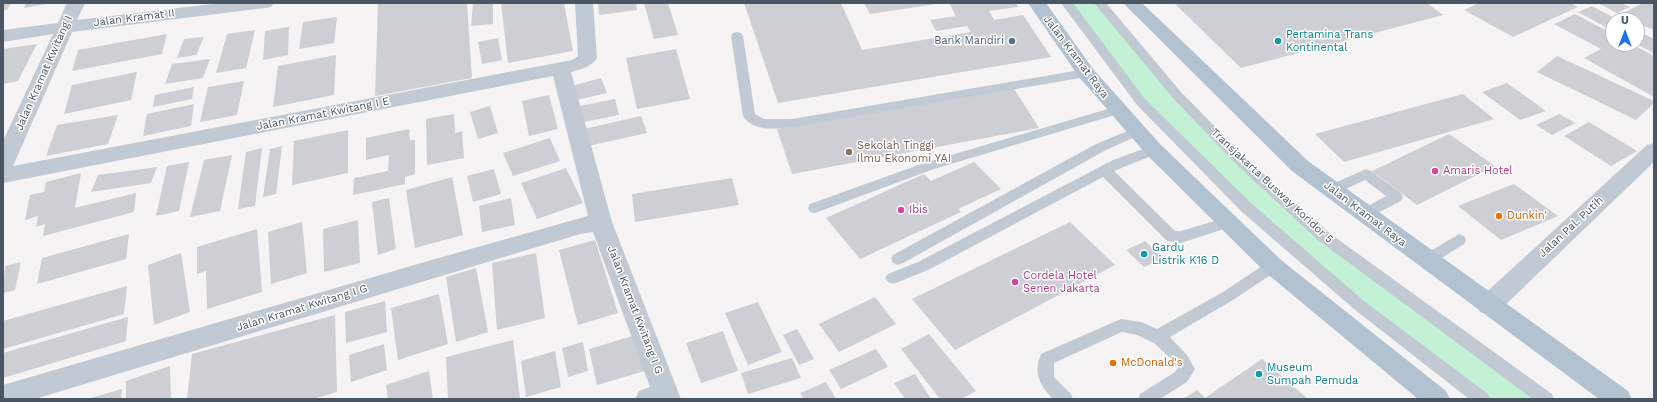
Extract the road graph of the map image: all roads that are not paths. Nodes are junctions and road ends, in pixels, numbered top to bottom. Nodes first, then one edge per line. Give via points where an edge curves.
1 (76, 3) edge
2 (265, 3) edge
3 (584, 3) edge
4 (1037, 3) edge
5 (1066, 3) edge
6 (1100, 3) edge
7 (1132, 3) edge
8 (65, 27) junction
9 (3, 36) edge
10 (737, 36) dead end
11 (561, 69) junction
12 (1086, 73) junction
13 (1118, 110) junction
14 (1137, 132) junction
15 (1154, 150) junction
16 (1654, 150) edge
17 (3, 164) edge
18 (1105, 170) junction
19 (3, 175) edge
20 (1333, 190) junction
21 (815, 208) dead end
22 (1366, 214) junction
23 (601, 222) junction
24 (1228, 222) junction
25 (1459, 240) dead end
26 (898, 259) dead end
27 (1427, 260) junction
28 (1273, 266) junction
29 (893, 278) dead end
30 (1489, 305) junction
31 (1158, 336) junction
32 (3, 397) edge
33 (661, 397) edge
34 (1065, 399) edge
35 (1146, 399) edge
36 (1437, 399) edge
37 (1482, 399) edge
38 (1546, 399) edge
39 (1619, 399) edge

1 - 8 street, Jalan Kramat Kwitang I
2 - 8 street, Jalan Kramat II
3 - 11 street, Jalan Kramat Kwitang I E via 588,58 579,64
4 - 12 main road, Jalan Kramat Raya
5 - 37 lane via 1141,102 1247,208 1358,305
6 - 38 lane, Transjakarta Busway Koridor 5 via 1177,96 1242,162 1323,236
7 - 20 main road, Jalan Kramat Raya via 1300,166
8 - 9 street, Jalan Kramat II
8 - 17 street, Jalan Kramat Kwitang I
10 - 12 lane via 750,116 755,121 766,124 792,123
11 - 19 street, Jalan Kramat Kwitang I E
11 - 23 street, Jalan Kramat Kwitang I G
12 - 13 main road, Jalan Kramat Raya
13 - 14 main road, Jalan Kramat Raya
13 - 21 lane via 929,166
14 - 15 main road, Jalan Kramat Raya
14 - 26 lane via 1101,147
15 - 18 lane
15 - 24 main road, Jalan Kramat Raya
16 - 30 street, Jalan Pal. Putih
18 - 24 lane via 1172,237 1181,237
18 - 29 lane via 923,266
20 - 22 main road, Jalan Kramat Raya
20 - 22 lane via 1366,174 1396,197
22 - 27 main road, Jalan Kramat Raya
23 - 32 street, Jalan Kramat Kwitang I G via 440,266
23 - 33 street, Jalan Kramat Kwitang I G
24 - 28 main road, Jalan Kramat Raya
25 - 27 lane
27 - 30 main road, Jalan Kramat Raya
28 - 31 lane via 1228,296
28 - 36 main road, Jalan Kramat Raya
30 - 39 main road, Jalan Kramat Raya
31 - 34 lane via 1121,325 1047,359 1044,370 1047,383
31 - 35 lane via 1182,359 1187,369 1181,377

